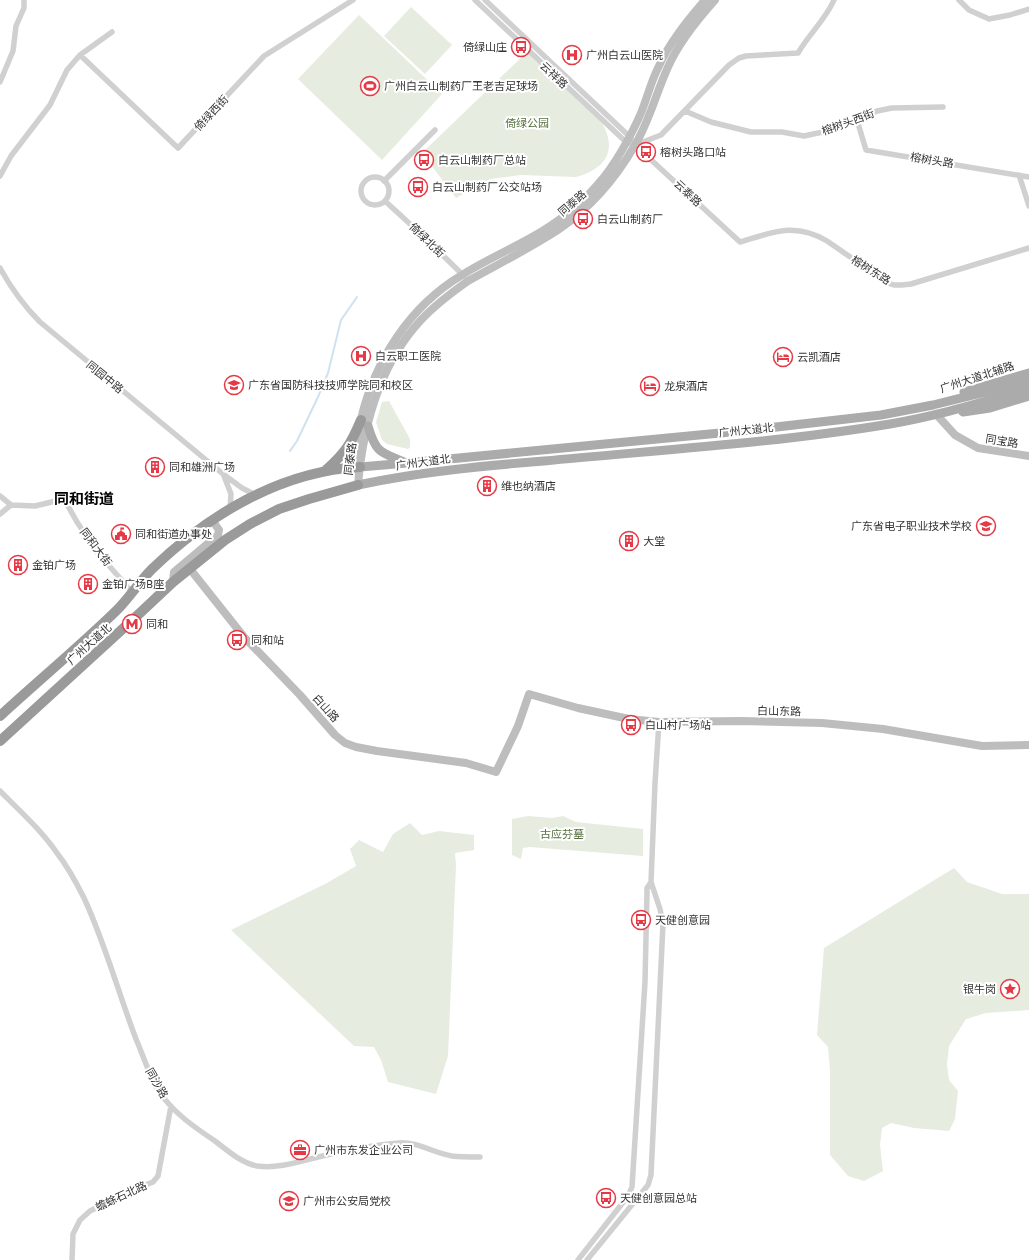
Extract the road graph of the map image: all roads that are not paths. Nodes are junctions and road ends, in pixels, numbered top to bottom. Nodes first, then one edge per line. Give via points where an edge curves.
1 (24, 0) edge
2 (353, 0) edge
3 (475, 0) edge
4 (485, 0) edge
5 (705, 0) edge
6 (715, 0) edge
7 (834, 0) edge
8 (959, 0) edge
9 (1029, 9) edge
10 (112, 32) dead end
11 (80, 55) junction
12 (0, 82) edge
13 (943, 107) dead end
14 (684, 111) junction
15 (857, 120) junction
16 (435, 130) dead end
17 (627, 139) junction
18 (635, 145) junction
19 (1020, 175) junction
20 (0, 176) edge
21 (1029, 177) edge
22 (384, 181) junction
23 (384, 201) junction
24 (1029, 206) edge
25 (740, 242) joint
26 (1029, 248) edge
27 (0, 268) edge
28 (465, 278) junction
29 (1029, 374) edge
30 (1029, 381) edge
31 (1029, 389) edge
32 (1029, 396) edge
33 (960, 403) junction
34 (935, 410) junction
35 (364, 423) junction
36 (481, 456) junction
37 (1029, 456) edge
38 (407, 463) junction
39 (357, 467) junction
40 (483, 467) junction
41 (326, 470) junction
42 (223, 474) junction
43 (358, 485) junction
44 (256, 495) junction
45 (0, 496) edge
46 (11, 505) junction
47 (230, 509) junction
48 (0, 514) edge
49 (212, 520) junction
50 (190, 569) junction
51 (173, 582) junction
52 (132, 592) junction
53 (529, 694) joint
54 (0, 716) edge
55 (659, 722) junction
56 (0, 741) edge
57 (1029, 744) edge
58 (0, 791) edge
59 (651, 882) junction
60 (171, 1106) junction
61 (480, 1157) dead end
62 (72, 1260) edge
63 (578, 1260) edge
64 (587, 1260) edge

1 - 12 street via 24,8 16,26 13,51
2 - 11 street, 倚绿西街 via 264,56 178,148
3 - 17 street, 云祥路
4 - 17 street, 云祥路
5 - 17 street, 同泰路 via 661,60 640,114
6 - 18 street, 同泰路 via 674,54 649,118
7 - 14 street via 798,53 739,58 728,65
8 - 9 street via 969,10 989,19
10 - 11 street
11 - 20 street via 67,70 50,105 11,156
13 - 15 street, 榕树头西街 via 892,108 877,111
14 - 15 street, 榕树头西街 via 711,122 751,132 782,132 804,136 832,130
14 - 18 street via 661,135
15 - 19 street, 榕树头路 via 866,150
16 - 22 street
17 - 18 street, 云泰路
17 - 28 street, 同泰路 via 599,183 571,210 533,237
18 - 25 street, 云泰路
18 - 28 street, 同泰路 via 607,184 567,223 534,244
19 - 21 street, 榕树头路
19 - 24 street
22 - 23 street via 388,193
22 - 23 street via 371,178 363,183 361,192 367,203 376,205
23 - 28 street, 倚绿北街
25 - 26 street, 榕树东路 via 772,232 797,230 809,233 826,241 894,285 940,276
27 - 42 street, 同园中路 via 27,309 40,322
28 - 35 street, 同泰路 via 434,295 398,335 377,372 365,404
29 - 34 main road, 广州大道北辅路 via 951,396
30 - 33 main road
31 - 33 main road
32 - 34 main road via 982,409 956,413
33 - 34 main road
34 - 36 main road, 广州大道北
34 - 37 street, 同宝路 via 955,435 978,448
34 - 40 main road, 广州大道北 via 873,427 771,440
35 - 38 main road via 379,450
35 - 39 street, 同泰路
35 - 41 highway via 338,459
36 - 38 main road, 广州大道北
36 - 40 main road
38 - 39 main road, 广州大道北
39 - 41 highway, 广州大道北
39 - 43 street, 同泰路
40 - 43 main road, 广州大道北 via 404,476
41 - 44 highway, 广州大道北 via 294,479
42 - 44 street, 同园中路
42 - 47 street via 231,494
43 - 50 highway, 广州大道北 via 294,504 259,519 225,540
44 - 47 highway, 广州大道北
45 - 46 street
46 - 48 street
46 - 52 street, 同和大街 via 35,506 64,499 97,552
47 - 49 highway, 广州大道北
49 - 51 street via 219,530 218,535 174,572
49 - 52 highway, 广州大道北 via 158,564
50 - 51 highway, 广州大道北
50 - 53 street, 白山路 via 244,637 345,743 377,751 466,763 496,772 518,726
51 - 56 highway, 广州大道北
52 - 54 highway, 广州大道北 via 116,610
53 - 55 street, 白山东路 via 605,714
55 - 57 street, 白山东路 via 822,723 884,729 982,746
55 - 59 street
58 - 60 street, 同沙路 via 56,851 84,898 146,1064 159,1092
59 - 63 street via 647,888 645,982 632,1188
59 - 64 street via 663,924 651,1179
60 - 61 street, 同沙路 via 197,1129 244,1162 256,1166 277,1166 400,1142 451,1156
60 - 62 street, 蟾蜍石北路 via 158,1176 153,1182 130,1190 90,1211 80,1220 73,1234

